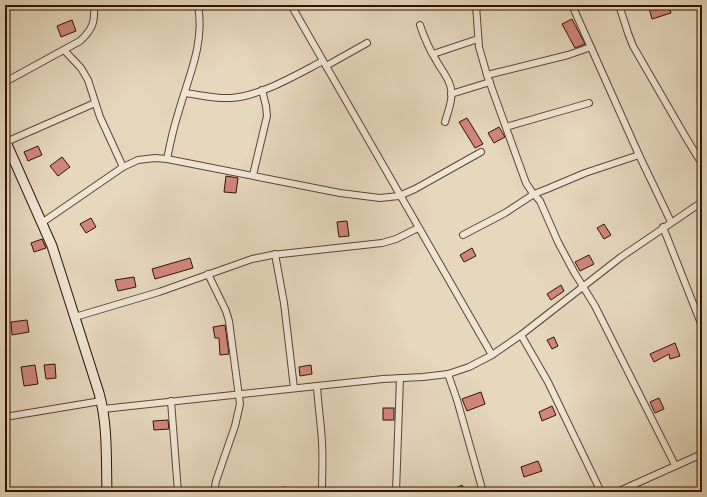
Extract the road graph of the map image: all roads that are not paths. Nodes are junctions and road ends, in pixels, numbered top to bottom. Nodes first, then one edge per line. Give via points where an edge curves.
1 (94, 5) edge
2 (198, 5) edge
3 (291, 5) edge
4 (476, 5) edge
5 (572, 5) edge
6 (619, 5) edge
7 (420, 25) dead end
8 (478, 39) junction
9 (367, 43) dead end
10 (591, 47) junction
11 (64, 50) junction
12 (433, 54) junction
13 (324, 64) junction
14 (487, 75) junction
15 (5, 82) edge
16 (490, 82) junction
17 (262, 90) junction
18 (185, 93) junction
19 (451, 94) junction
20 (589, 102) dead end
21 (95, 103) junction
22 (445, 122) dead end
23 (506, 127) junction
24 (6, 141) edge
25 (481, 152) dead end
26 (639, 155) junction
27 (167, 159) junction
28 (702, 164) edge
29 (123, 167) junction
30 (253, 175) junction
31 (534, 194) junction
32 (399, 196) junction
33 (702, 202) edge
34 (42, 222) junction
35 (671, 222) junction
36 (663, 227) junction
37 (418, 228) junction
38 (463, 234) dead end
39 (275, 254) junction
40 (208, 274) junction
41 (583, 286) junction
42 (75, 317) junction
43 (702, 326) edge
44 (521, 335) junction
45 (492, 355) junction
46 (448, 374) junction
47 (400, 378) junction
48 (317, 386) junction
49 (294, 388) junction
50 (239, 394) junction
51 (171, 401) junction
52 (102, 405) junction
53 (5, 417) edge
54 (702, 454) edge
55 (675, 465) junction
56 (481, 491) edge
57 (107, 492) edge
58 (178, 492) edge
59 (214, 492) edge
60 (322, 492) edge
61 (396, 492) edge
62 (601, 492) edge
63 (617, 492) edge

1 - 11 street via 94,21 89,33
2 - 18 street via 199,39
3 - 13 street
4 - 8 street
5 - 10 street
6 - 28 street via 633,46
7 - 12 street
8 - 12 street
8 - 14 street
9 - 13 street
10 - 14 street
10 - 26 street
11 - 15 street
11 - 21 street via 81,68 88,80
12 - 19 street via 449,80
13 - 17 street
13 - 32 street
14 - 16 street
16 - 19 street
16 - 23 street
17 - 18 street via 243,97 230,98
17 - 30 street via 267,116
18 - 27 street
19 - 22 street
20 - 23 street
21 - 24 street
21 - 29 street
23 - 31 street via 526,182
24 - 34 main road
25 - 32 street
26 - 31 street via 584,173
26 - 35 street
27 - 29 street via 138,160
27 - 30 street
29 - 34 street
30 - 32 street via 364,197
31 - 38 street via 505,214
31 - 41 street
32 - 37 street
33 - 35 street
34 - 42 main road
35 - 36 street
36 - 41 street
36 - 43 street
37 - 39 street via 382,243
37 - 45 street
39 - 40 street
39 - 49 street via 284,303
40 - 42 street via 159,292
40 - 50 street via 229,321
41 - 44 street
41 - 55 street
42 - 52 main road
44 - 45 street
44 - 62 street via 548,382
45 - 46 street via 469,368
46 - 47 street
46 - 56 street
47 - 48 street
47 - 61 street
48 - 49 street
48 - 60 street via 322,441
49 - 50 street
50 - 51 street
50 - 59 street via 237,419
51 - 52 street
51 - 58 street
52 - 53 street
52 - 57 main road
54 - 55 street
55 - 63 street

